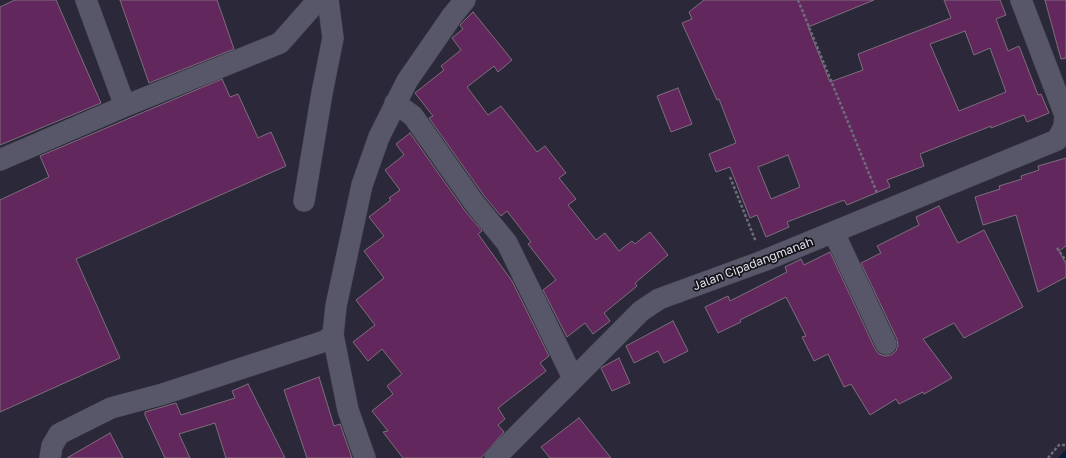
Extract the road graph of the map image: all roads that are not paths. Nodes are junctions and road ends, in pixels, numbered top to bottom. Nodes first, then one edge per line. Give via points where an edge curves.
1 (86, 0) edge
2 (318, 0) edge
3 (328, 0) edge
4 (465, 0) edge
5 (1021, 0) edge
6 (395, 103) junction
7 (125, 106) junction
8 (0, 160) edge
9 (304, 201) dead end
10 (834, 233) junction
11 (333, 335) junction
12 (886, 344) dead end
13 (573, 378) junction
14 (50, 458) edge
15 (365, 458) edge
16 (495, 458) edge

1 - 7 street
2 - 7 street via 280,43
3 - 9 street via 333,38
4 - 6 street via 407,80
5 - 10 street, Jalan Cipadangmanah via 1065,115 1064,127 1057,140
6 - 11 street via 379,137 362,185 336,306
6 - 13 street via 413,116 475,204 508,243
7 - 8 street
10 - 12 street
10 - 13 street, Jalan Cipadangmanah via 659,299 641,311
11 - 14 street via 325,341 163,394 111,408 59,434 52,446
11 - 15 street via 348,410
13 - 16 street, Jalan Cipadangmanah

